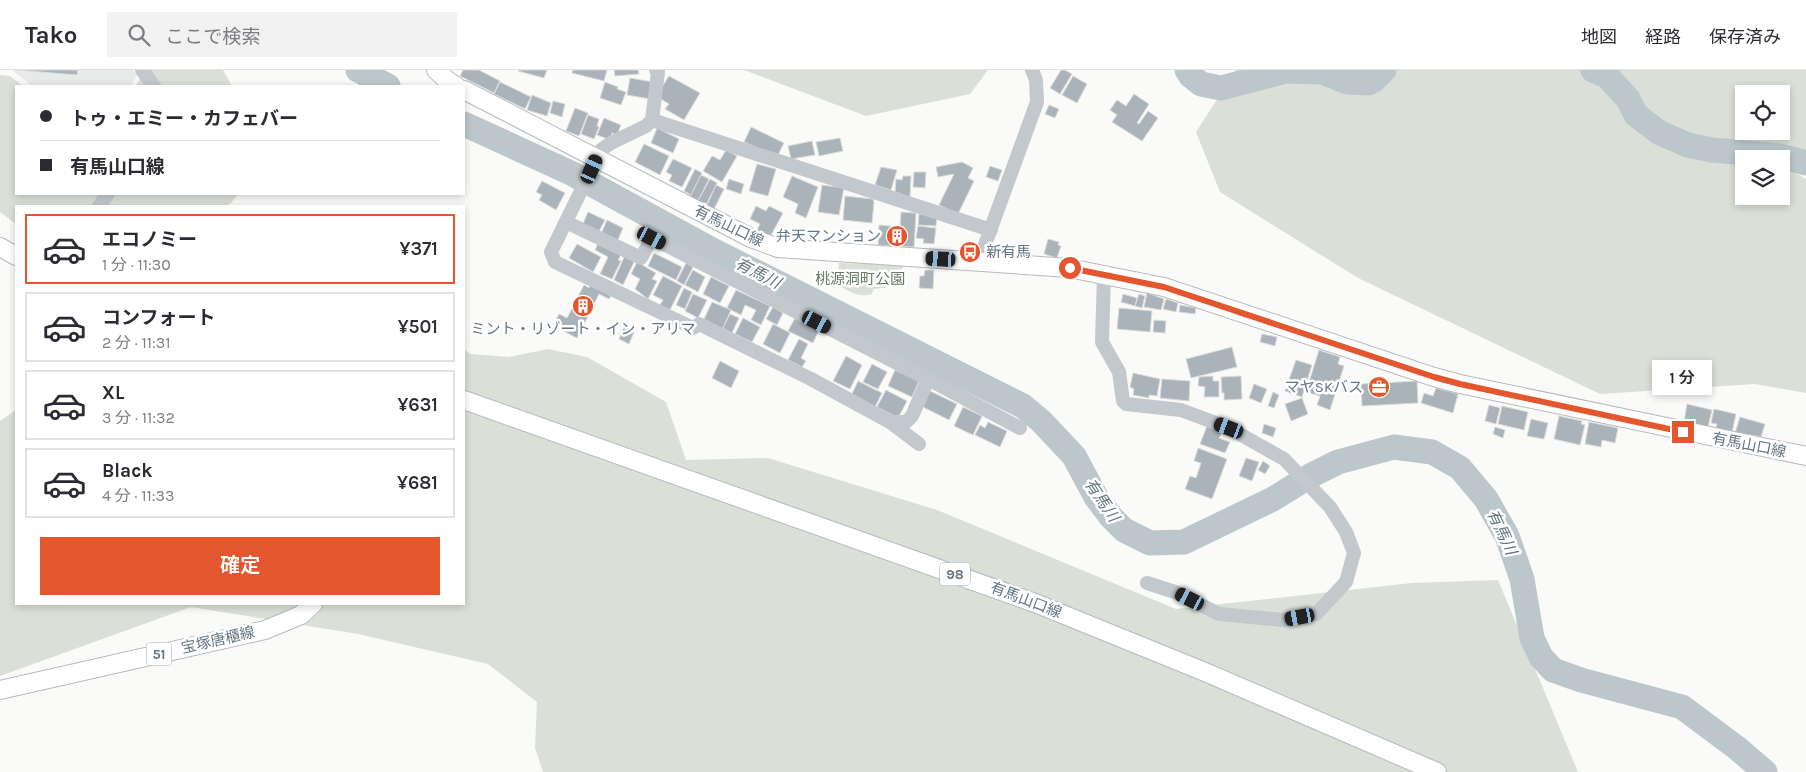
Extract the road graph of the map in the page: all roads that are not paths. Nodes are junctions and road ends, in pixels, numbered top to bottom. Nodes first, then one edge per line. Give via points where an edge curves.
1 (142, 70) edge
2 (436, 70) edge
3 (656, 70) edge
4 (1032, 70) edge
5 (153, 85) edge
6 (454, 85) edge
7 (465, 91) edge
8 (652, 120) junction
9 (594, 164) junction
10 (566, 222) junction
11 (991, 230) junction
12 (0, 247) edge
13 (15, 255) edge
14 (979, 261) junction
15 (1104, 275) junction
16 (928, 378) junction
17 (465, 400) edge
18 (890, 422) junction
19 (1020, 428) dead end
20 (919, 444) dead end
21 (1806, 456) edge
22 (1147, 582) dead end
23 (312, 605) edge
24 (0, 690) edge
25 (1437, 772) edge

1 - 5 street
2 - 6 main road
3 - 8 street
4 - 11 street via 1037,102
7 - 9 main road, 有馬山口線
8 - 9 street via 601,150
8 - 11 street
9 - 10 street
9 - 14 main road, 有馬山口線 via 763,244 778,248
10 - 16 street via 641,258 652,238
10 - 18 street via 550,252 555,262 693,328 699,324
11 - 14 street
12 - 13 main road
14 - 15 main road, 有馬山口線 via 1070,268
15 - 21 main road, 有馬山口線 via 1164,287 1460,384
15 - 22 street via 1102,342 1119,372 1123,402 1182,410 1229,428 1284,459 1330,507 1346,532 1354,553 1346,582 1316,614 1283,620 1219,614
16 - 18 street via 912,416 906,422
16 - 19 street
17 - 25 main road, 有馬山口線 / 98 via 1035,603
18 - 20 street
23 - 24 main road, 宝塚唐櫃線 / 51 via 301,615 265,630

